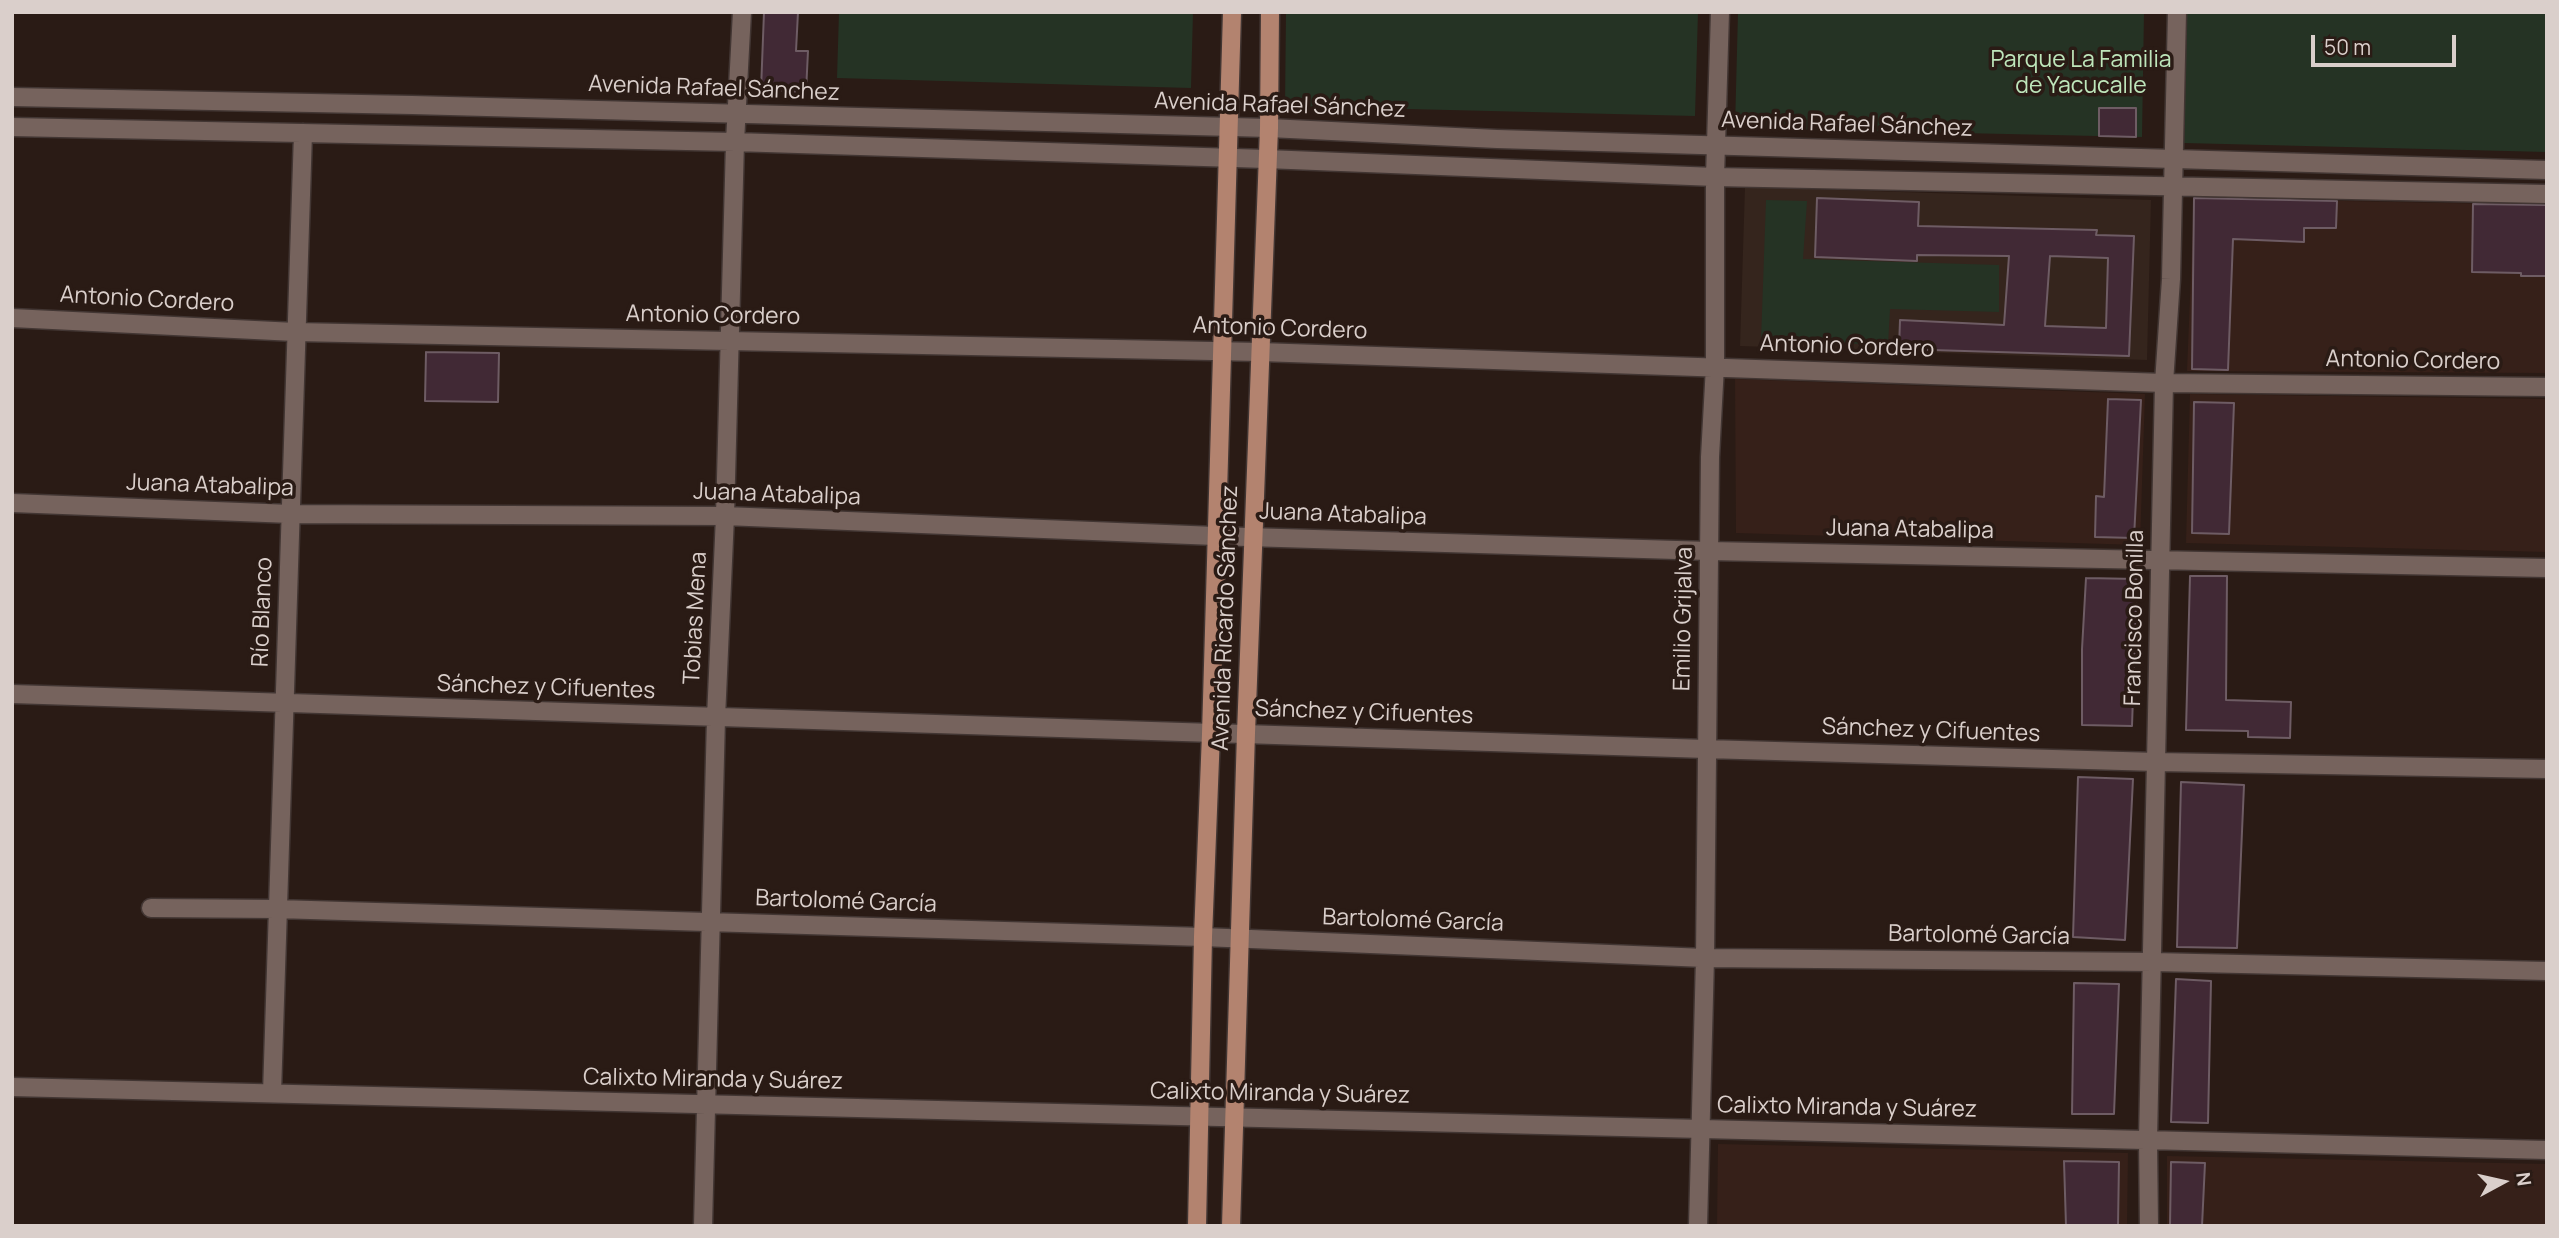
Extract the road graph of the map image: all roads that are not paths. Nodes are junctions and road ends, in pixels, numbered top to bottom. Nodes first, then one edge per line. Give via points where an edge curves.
1 (742, 12) edge
2 (1232, 12) edge
3 (1270, 12) edge
4 (1720, 12) edge
5 (2177, 12) edge
6 (12, 97) edge
7 (412, 105) junction
8 (738, 114) junction
9 (12, 127) edge
10 (1228, 128) junction
11 (1269, 128) junction
12 (303, 133) junction
13 (409, 137) junction
14 (735, 142) junction
15 (1716, 145) junction
16 (1227, 158) junction
17 (1266, 159) junction
18 (2173, 159) junction
19 (2547, 170) edge
20 (1715, 177) junction
21 (2174, 186) junction
22 (2547, 194) edge
23 (12, 318) edge
24 (295, 332) junction
25 (731, 341) junction
26 (1222, 351) junction
27 (1260, 352) junction
28 (1715, 366) junction
29 (2164, 383) junction
30 (2547, 387) edge
31 (12, 503) edge
32 (291, 514) junction
33 (725, 516) junction
34 (1215, 536) junction
35 (1253, 537) junction
36 (1709, 551) junction
37 (2161, 558) junction
38 (2547, 568) edge
39 (12, 694) edge
40 (284, 702) junction
41 (716, 718) junction
42 (1246, 733) junction
43 (1211, 734) junction
44 (1706, 749) junction
45 (2157, 762) junction
46 (2547, 769) edge
47 (151, 908) dead end
48 (277, 909) junction
49 (710, 923) junction
50 (1203, 937) junction
51 (1240, 939) junction
52 (1705, 958) junction
53 (2153, 962) junction
54 (2547, 971) edge
55 (12, 1087) edge
56 (272, 1093) junction
57 (705, 1104) junction
58 (1200, 1116) junction
59 (1236, 1117) junction
60 (1701, 1129) junction
61 (2148, 1140) junction
62 (2547, 1150) edge
63 (703, 1226) edge
64 (1197, 1226) edge
65 (1231, 1226) edge
66 (1698, 1226) edge
67 (2149, 1226) edge

1 - 8 street, Tobias Mena
2 - 10 main road, Avenida Ricardo Sánchez
3 - 11 main road, Avenida Ricardo Sánchez
4 - 15 street, Emilio Grijalva
5 - 18 street, Francisco Bonilla
6 - 7 street, Avenida Rafael Sánchez
7 - 8 street, Avenida Rafael Sánchez
7 - 13 street
8 - 10 street, Avenida Rafael Sánchez
8 - 14 street, Tobias Mena
9 - 12 street
10 - 11 street, Avenida Rafael Sánchez
10 - 16 main road, Avenida Ricardo Sánchez
11 - 15 street, Avenida Rafael Sánchez
11 - 17 main road, Avenida Ricardo Sánchez
12 - 13 street
12 - 24 street, Río Blanco
13 - 14 street
14 - 16 street
14 - 25 street, Tobias Mena
15 - 18 street, Avenida Rafael Sánchez
15 - 20 street, Emilio Grijalva
16 - 17 street
16 - 26 main road, Avenida Ricardo Sánchez
17 - 20 street
17 - 27 main road, Avenida Ricardo Sánchez
18 - 19 street, Avenida Rafael Sánchez
18 - 21 street, Francisco Bonilla
20 - 21 street
20 - 28 street, Emilio Grijalva
21 - 22 street
21 - 29 street, Francisco Bonilla
23 - 24 street, Antonio Cordero
24 - 25 street, Antonio Cordero
24 - 32 street, Río Blanco
25 - 26 street, Antonio Cordero
25 - 33 street, Tobias Mena
26 - 27 street, Antonio Cordero
26 - 34 main road, Avenida Ricardo Sánchez
27 - 28 street, Antonio Cordero
27 - 35 main road, Avenida Ricardo Sánchez
28 - 29 street, Antonio Cordero
28 - 36 street, Emilio Grijalva
29 - 30 street, Antonio Cordero
29 - 37 street, Francisco Bonilla
31 - 32 street, Juana Atabalipa
32 - 33 street, Juana Atabalipa
32 - 40 street, Río Blanco
33 - 34 street, Juana Atabalipa
33 - 41 street, Tobias Mena
34 - 35 street, Juana Atabalipa
34 - 43 main road, Avenida Ricardo Sánchez
35 - 36 street, Juana Atabalipa
35 - 42 main road, Avenida Ricardo Sánchez
36 - 37 street, Juana Atabalipa
36 - 44 street, Emilio Grijalva
37 - 38 street, Juana Atabalipa
37 - 45 street, Francisco Bonilla
39 - 40 street, Sánchez y Cifuentes
40 - 41 street, Sánchez y Cifuentes
40 - 48 street, Río Blanco
41 - 43 street, Sánchez y Cifuentes
41 - 49 street, Tobias Mena
42 - 43 street, Sánchez y Cifuentes
42 - 44 street, Sánchez y Cifuentes
42 - 51 main road, Avenida Ricardo Sánchez
43 - 50 main road, Avenida Ricardo Sánchez
44 - 45 street, Sánchez y Cifuentes
44 - 52 street, Emilio Grijalva
45 - 46 street, Sánchez y Cifuentes
45 - 53 street, Francisco Bonilla
47 - 48 street, Bartolomé García
48 - 49 street, Bartolomé García
48 - 56 street, Río Blanco
49 - 50 street, Bartolomé García
49 - 57 street, Tobias Mena
50 - 51 street, Bartolomé García
50 - 58 main road, Avenida Ricardo Sánchez
51 - 52 street, Bartolomé García
51 - 59 main road, Avenida Ricardo Sánchez
52 - 53 street, Bartolomé García
52 - 60 street, Emilio Grijalva
53 - 54 street, Bartolomé García
53 - 61 street, Francisco Bonilla
55 - 56 street, Calixto Miranda y Suárez
56 - 57 street, Calixto Miranda y Suárez
57 - 58 street, Calixto Miranda y Suárez
57 - 63 street, Tobias Mena
58 - 59 street, Calixto Miranda y Suárez
58 - 64 main road, Avenida Ricardo Sánchez
59 - 60 street, Calixto Miranda y Suárez
59 - 65 main road, Avenida Ricardo Sánchez
60 - 61 street, Calixto Miranda y Suárez
60 - 66 street, Emilio Grijalva
61 - 62 street, Calixto Miranda y Suárez
61 - 67 street, Francisco Bonilla

